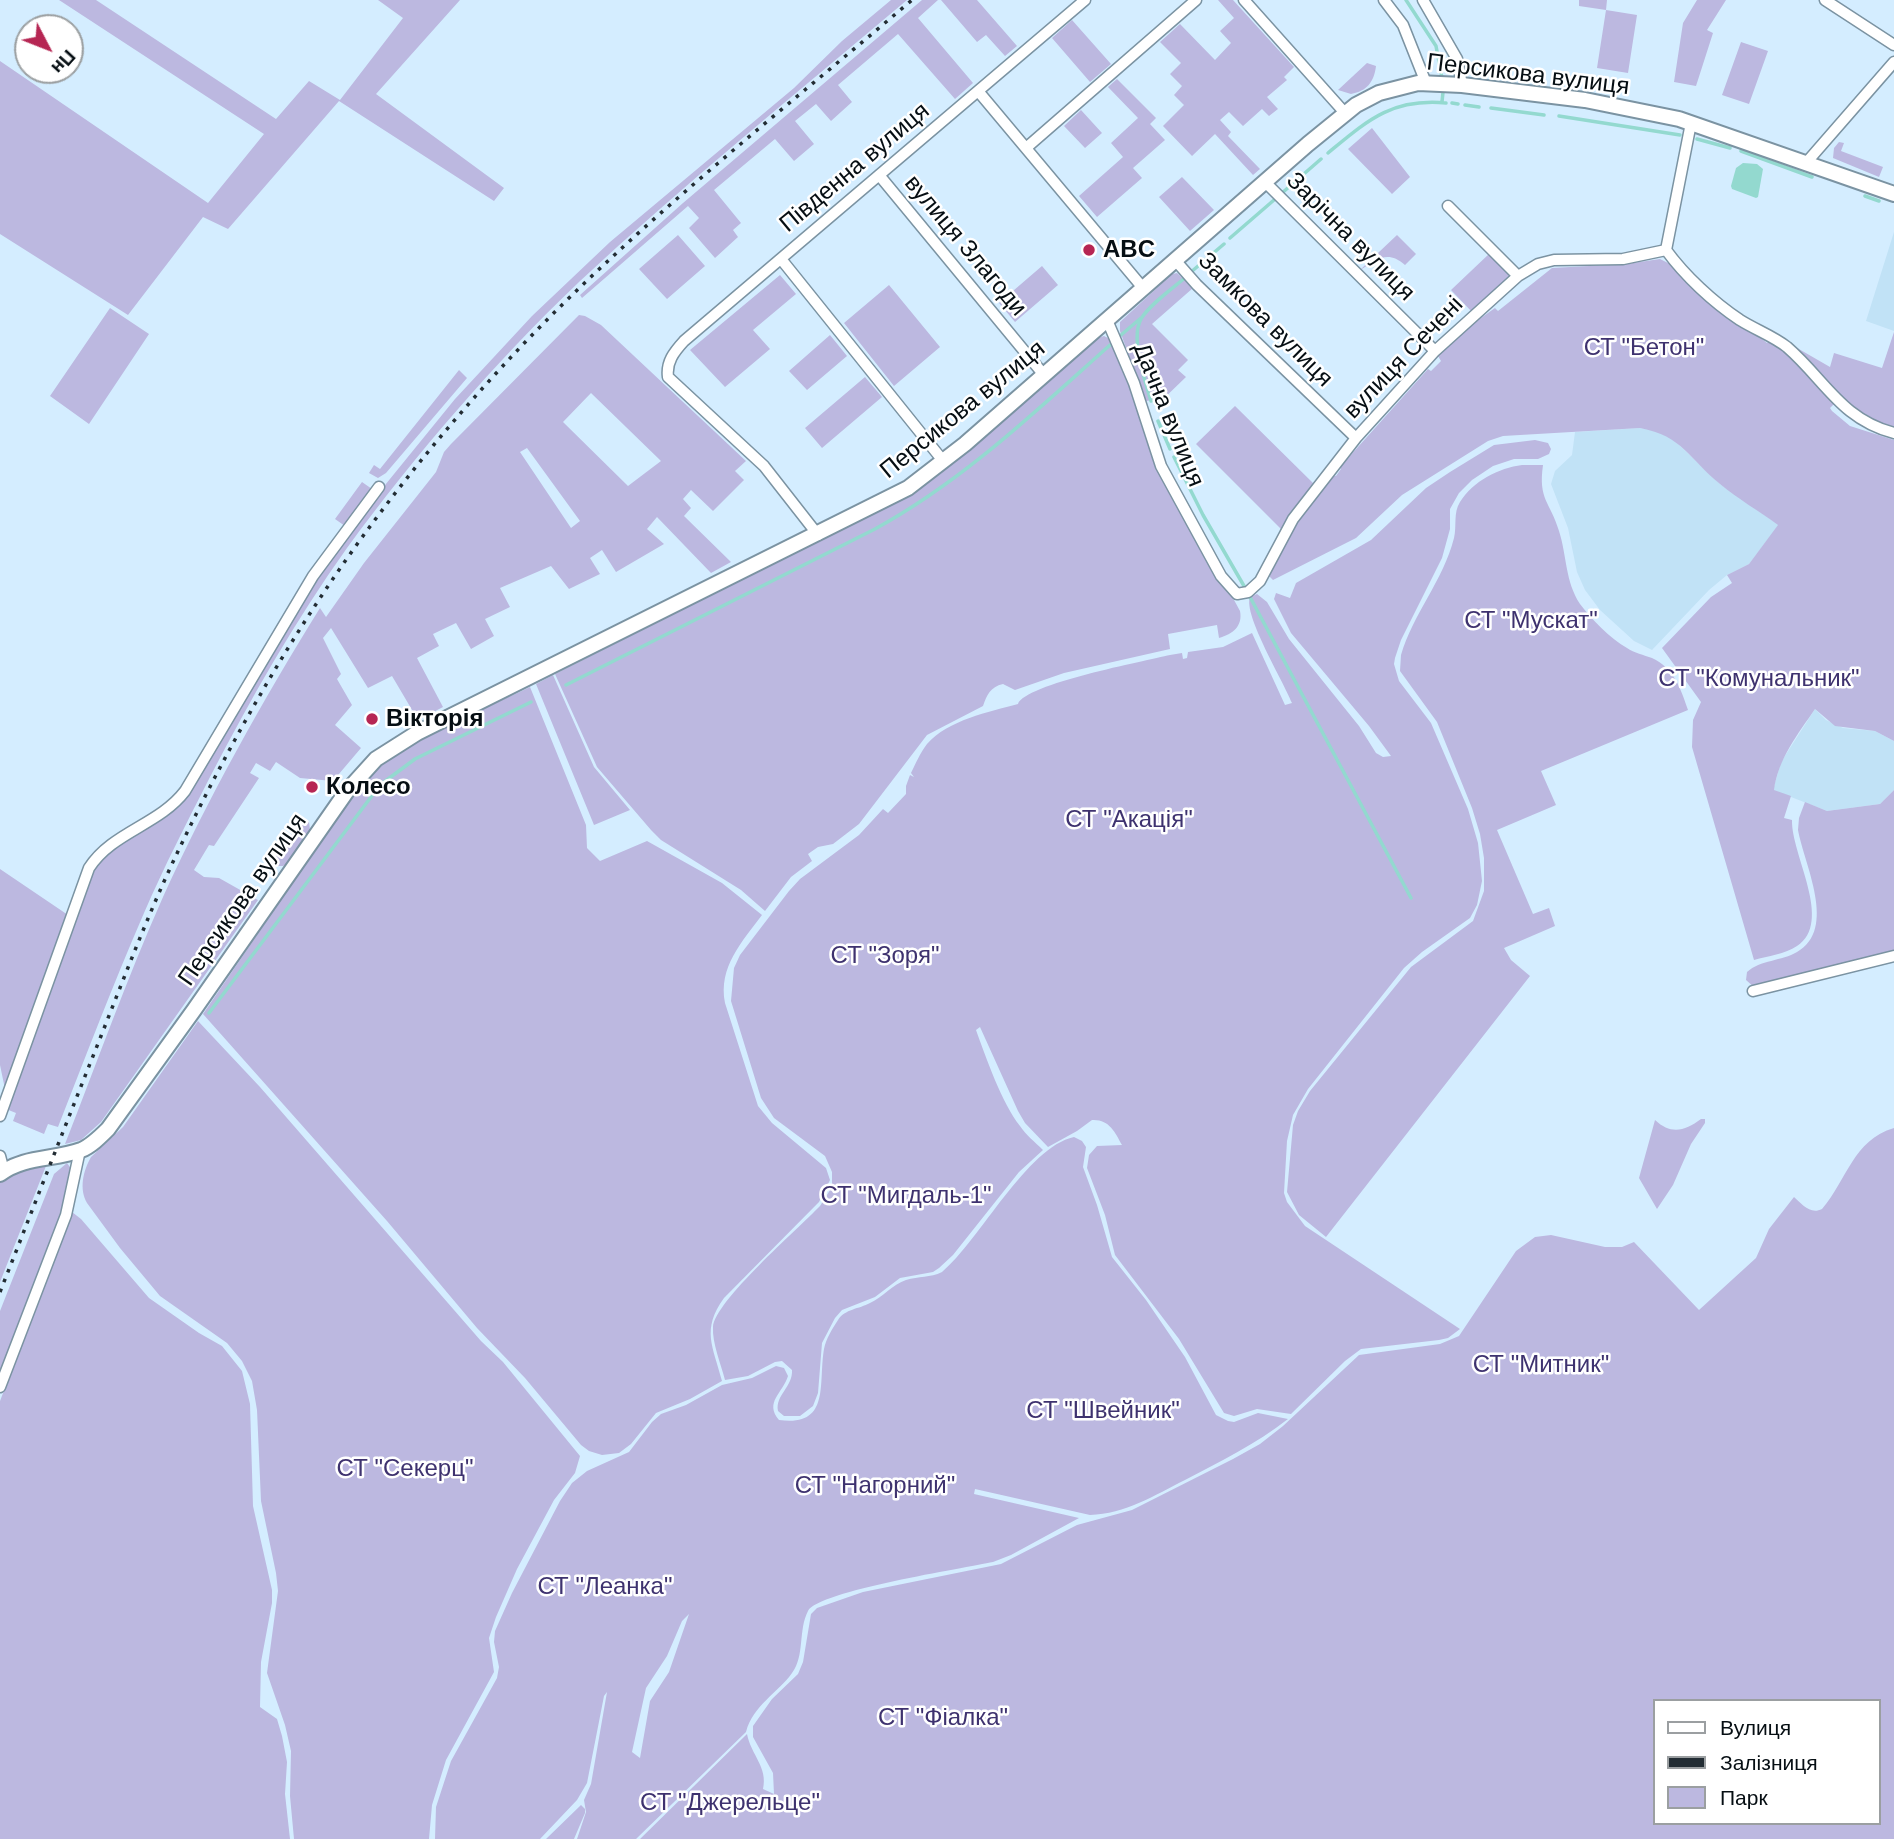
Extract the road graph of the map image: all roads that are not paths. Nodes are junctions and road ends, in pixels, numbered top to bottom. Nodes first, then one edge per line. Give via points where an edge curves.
1 (1085, 0) edge
2 (1196, 0) edge
3 (1244, 0) edge
4 (1384, 0) edge
5 (1423, 0) edge
6 (1825, 0) edge
7 (1894, 46) edge
8 (1894, 62) edge
9 (1426, 83) junction
10 (1462, 85) junction
11 (978, 91) junction
12 (1350, 109) junction
13 (1691, 123) junction
14 (1026, 148) junction
15 (1805, 163) junction
16 (879, 175) junction
17 (1265, 182) junction
18 (1894, 194) edge
19 (1448, 206) dead end
20 (1667, 250) junction
21 (781, 259) junction
22 (1175, 260) junction
23 (1518, 276) junction
24 (1143, 288) junction
25 (1107, 320) junction
26 (1435, 351) junction
27 (1044, 375) junction
28 (1894, 433) edge
29 (1356, 438) junction
30 (944, 461) junction
31 (379, 487) dead end
32 (818, 535) junction
33 (1237, 594) joint
34 (1894, 956) edge
35 (1753, 991) dead end
36 (0, 1116) edge
37 (80, 1150) junction
38 (0, 1156) edge
39 (2, 1172) edge
40 (0, 1387) edge

1 - 11 street, Південна вулиця
2 - 14 street
3 - 12 street via 1332,98
4 - 9 street via 1403,25
5 - 10 street via 1457,59
6 - 7 street
8 - 15 street
9 - 10 main road, Персикова вулиця
9 - 12 main road, Персикова вулиця via 1393,89
10 - 13 main road, Персикова вулиця via 1585,100
11 - 14 street
11 - 16 street, Південна вулиця
12 - 17 main road, Персикова вулиця
13 - 15 main road, Персикова вулиця
13 - 20 street
14 - 24 street
15 - 18 main road, Персикова вулиця
16 - 21 street, Південна вулиця
16 - 27 street, вулиця Злагоди
17 - 22 main road, Персикова вулиця
17 - 26 street, Зарічна вулиця
19 - 23 street
20 - 23 street, вулиця Сечені via 1623,259 1554,260
20 - 28 street via 1681,269 1729,312 1785,345 1849,411
21 - 30 street
21 - 32 street, Південна вулиця via 684,341 670,358 668,377 764,466
22 - 24 main road, Персикова вулиця
22 - 29 street, Замкова вулиця
23 - 26 street, вулиця Сечені
24 - 25 main road, Персикова вулиця
25 - 27 main road, Персикова вулиця
25 - 33 street, Дачна вулиця via 1161,466 1221,576
26 - 29 street, вулиця Сечені
27 - 30 main road, Персикова вулиця
29 - 33 street, вулиця Сечені via 1293,519 1260,581 1248,592
30 - 32 main road, Персикова вулиця via 897,495
31 - 36 street via 317,570 185,791 162,814 103,850 89,868
32 - 37 main road, Персикова вулиця via 417,733 376,759 346,791 117,1119
34 - 35 street
37 - 39 main road, Персикова вулиця via 25,1161
37 - 40 street via 66,1215
38 - 39 street

